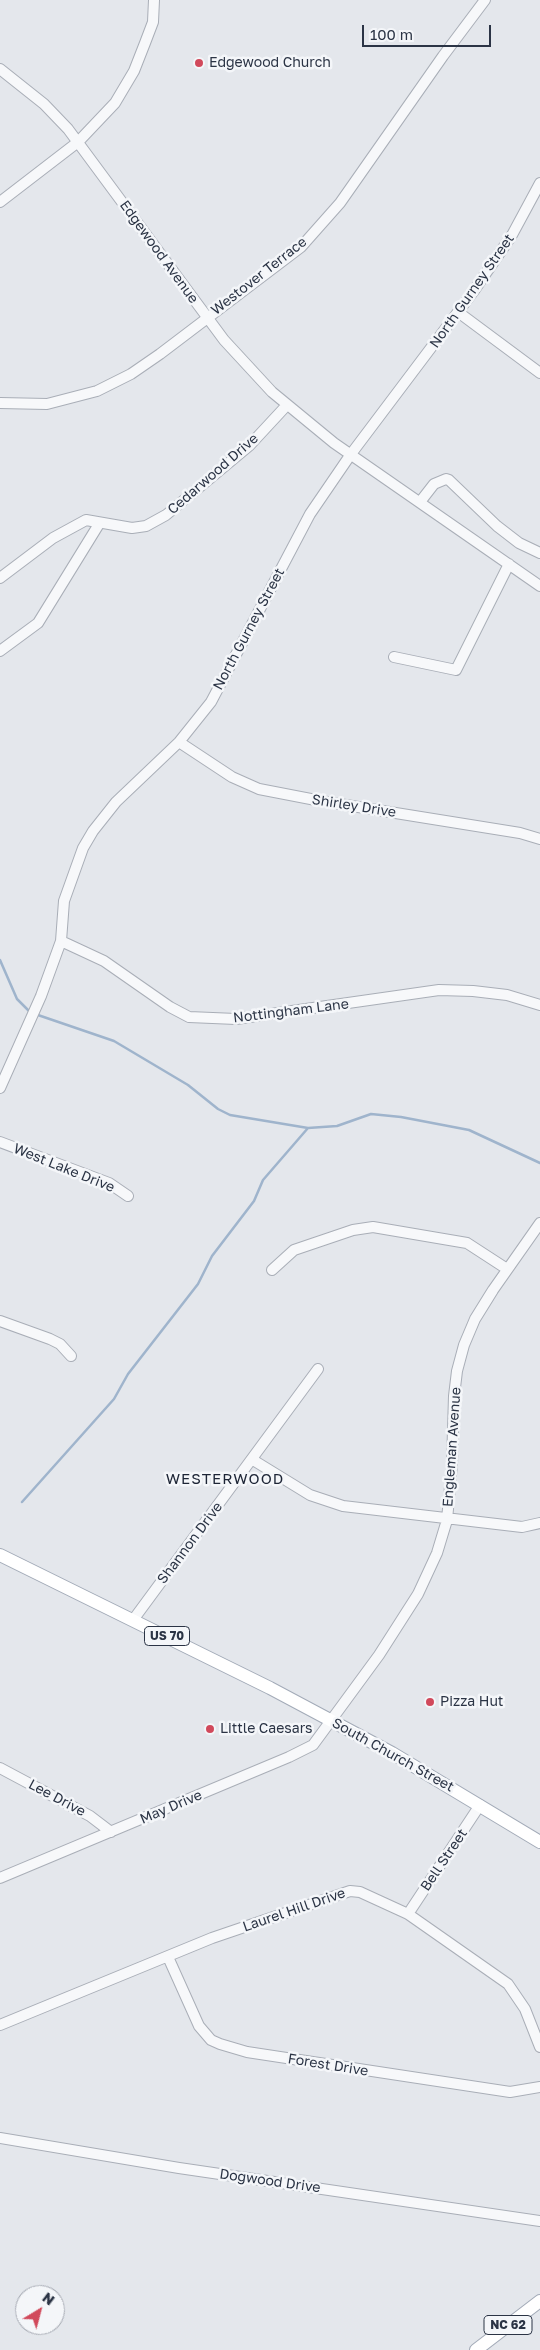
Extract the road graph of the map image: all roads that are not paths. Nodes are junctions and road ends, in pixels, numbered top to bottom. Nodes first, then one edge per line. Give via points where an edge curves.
1 (154, 0) edge
2 (485, 0) edge
3 (0, 69) edge
4 (78, 142) junction
5 (540, 183) edge
6 (0, 202) edge
7 (458, 312) junction
8 (207, 317) junction
9 (540, 373) edge
10 (0, 403) edge
11 (287, 405) junction
12 (351, 454) junction
13 (420, 502) junction
14 (99, 524) junction
15 (540, 553) edge
16 (509, 564) junction
17 (0, 578) edge
18 (540, 586) edge
19 (0, 651) edge
20 (394, 657) dead end
21 (179, 742) junction
22 (540, 839) edge
23 (61, 942) junction
24 (540, 1005) edge
25 (0, 1088) edge
26 (0, 1142) edge
27 (128, 1196) dead end
28 (540, 1223) edge
29 (507, 1268) junction
30 (272, 1270) dead end
31 (0, 1321) edge
32 (71, 1356) dead end
33 (318, 1369) dead end
34 (253, 1460) junction
35 (447, 1520) junction
36 (540, 1524) edge
37 (0, 1555) edge
38 (133, 1620) junction
39 (331, 1721) junction
40 (0, 1768) edge
41 (480, 1805) junction
42 (111, 1832) junction
43 (540, 1842) edge
44 (0, 1878) edge
45 (408, 1914) junction
46 (168, 1957) junction
47 (0, 2025) edge
48 (540, 2047) edge
49 (540, 2087) edge
50 (0, 2138) edge
51 (540, 2221) edge
52 (540, 2301) edge
53 (476, 2350) edge

1 - 4 street via 153,22 134,71 115,103
2 - 8 street, Westover Terrace via 340,203 301,247
3 - 4 street, Edgewood Avenue via 44,104
4 - 6 street
4 - 8 street, Edgewood Avenue
5 - 7 street, North Gurney Street via 512,236
7 - 9 street
7 - 12 street, North Gurney Street
8 - 10 street, Westover Terrace via 131,374 97,391 47,404
8 - 11 street, Edgewood Avenue via 236,354
11 - 12 street, Edgewood Avenue
11 - 14 street, Cedarwood Drive via 249,446 166,515 146,526 132,528
12 - 13 street, Edgewood Avenue
12 - 21 street, North Gurney Street via 310,514 211,702
13 - 15 street via 434,484 449,480 497,526 519,543
13 - 16 street, Edgewood Avenue
14 - 17 street, Cedarwood Drive via 86,520 70,528
14 - 19 street via 38,623
16 - 18 street, Edgewood Avenue
16 - 20 street via 456,670
21 - 22 street, Shirley Drive via 232,778 259,789
21 - 23 street, North Gurney Street via 116,802 93,831 83,848 64,901
23 - 24 street, Nottingham Lane via 104,961 189,1017 236,1019 440,990 506,995
23 - 25 street, North Gurney Street
26 - 27 street, West Lake Drive via 109,1183
28 - 29 street, Engleman Avenue
29 - 30 street via 467,1243 373,1227 353,1230 294,1250
29 - 35 street, Engleman Avenue via 476,1319 457,1371
31 - 32 street via 50,1339
33 - 34 street, Shannon Drive
34 - 35 street via 310,1495 343,1506
34 - 38 street, Shannon Drive
35 - 36 street via 522,1527
35 - 39 street, Engleman Avenue via 437,1554 418,1594
37 - 38 main road, South Church Street / US 70
38 - 39 main road, South Church Street / US 70
39 - 41 main road, South Church Street / US 70
39 - 42 street, May Drive via 313,1745 290,1757
40 - 42 street, Lee Drive via 90,1816
41 - 43 main road, South Church Street / US 70
41 - 45 street, Bell Street
42 - 44 street, May Drive
45 - 46 street, Laurel Hill Drive via 360,1892 350,1891 212,1938
45 - 48 street, Laurel Hill Drive via 508,1984 525,2009
46 - 47 street, Laurel Hill Drive
46 - 49 street, Forest Drive via 198,2026 211,2040 220,2044 247,2052 510,2092
50 - 51 street, Dogwood Drive
52 - 53 main road, NC 62

